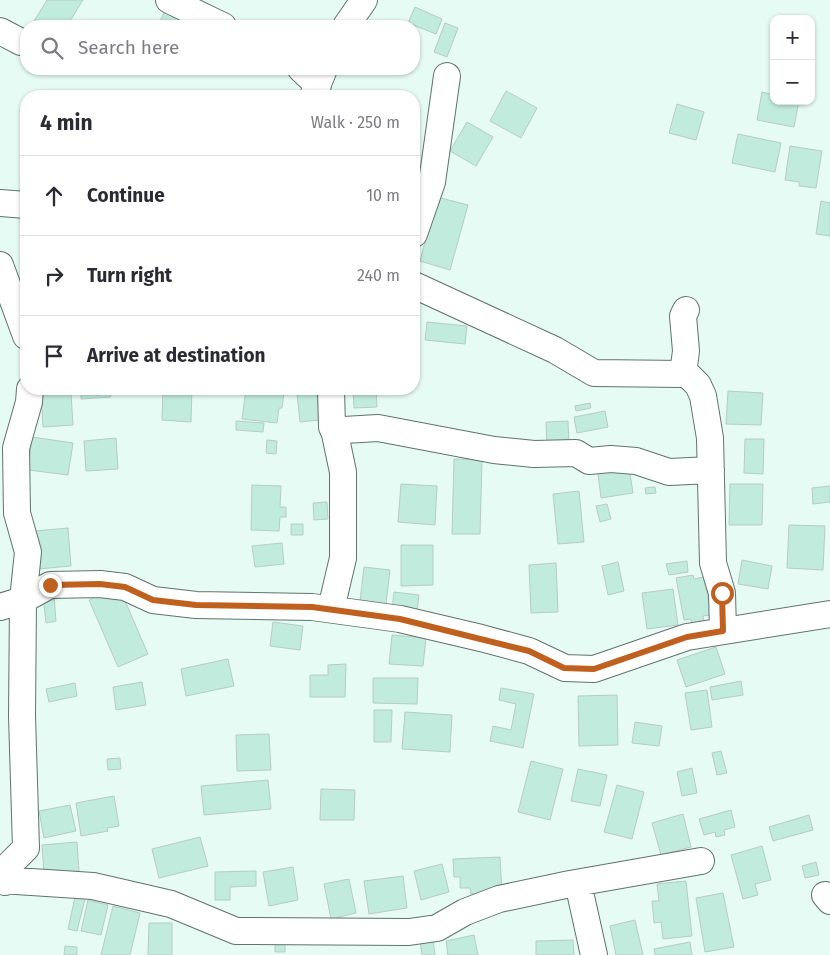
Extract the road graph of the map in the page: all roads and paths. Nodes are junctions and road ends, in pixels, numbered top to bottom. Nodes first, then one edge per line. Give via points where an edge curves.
1 (169, 0) edge
2 (364, 0) edge
3 (211, 20) edge
4 (350, 20) edge
5 (447, 76) dead end
6 (0, 203) edge
7 (20, 205) edge
8 (420, 217) edge
9 (0, 265) edge
10 (420, 288) edge
11 (686, 310) dead end
12 (20, 320) edge
13 (684, 374) junction
14 (30, 395) edge
15 (330, 395) edge
16 (332, 427) junction
17 (711, 470) junction
18 (12, 603) edge
19 (331, 609) junction
20 (830, 614) edge
21 (723, 631) junction
22 (701, 861) dead end
23 (2, 881) edge
24 (578, 883) junction
25 (594, 955) edge

1 - 3 street
2 - 4 street
5 - 8 street via 432,182
6 - 7 street
9 - 12 street
10 - 13 street via 555,350 594,373
11 - 13 street via 683,316
13 - 17 street via 698,385 703,396
14 - 18 street via 16,448 17,513 28,552
15 - 16 street
16 - 17 street via 344,430 378,428 494,450 534,454 576,453 589,461 636,461 669,472
16 - 19 street via 343,472 343,558
17 - 21 street via 713,562 722,593
18 - 19 street via 50,585 100,584 125,587 153,600 187,604
18 - 23 street via 22,716 26,848 0,873
19 - 21 street via 400,619 481,638 529,651 564,668 594,669 687,637
20 - 21 street
22 - 24 street
23 - 24 street via 93,886 171,904 236,930 351,933 437,928 465,912 499,899
24 - 25 street

